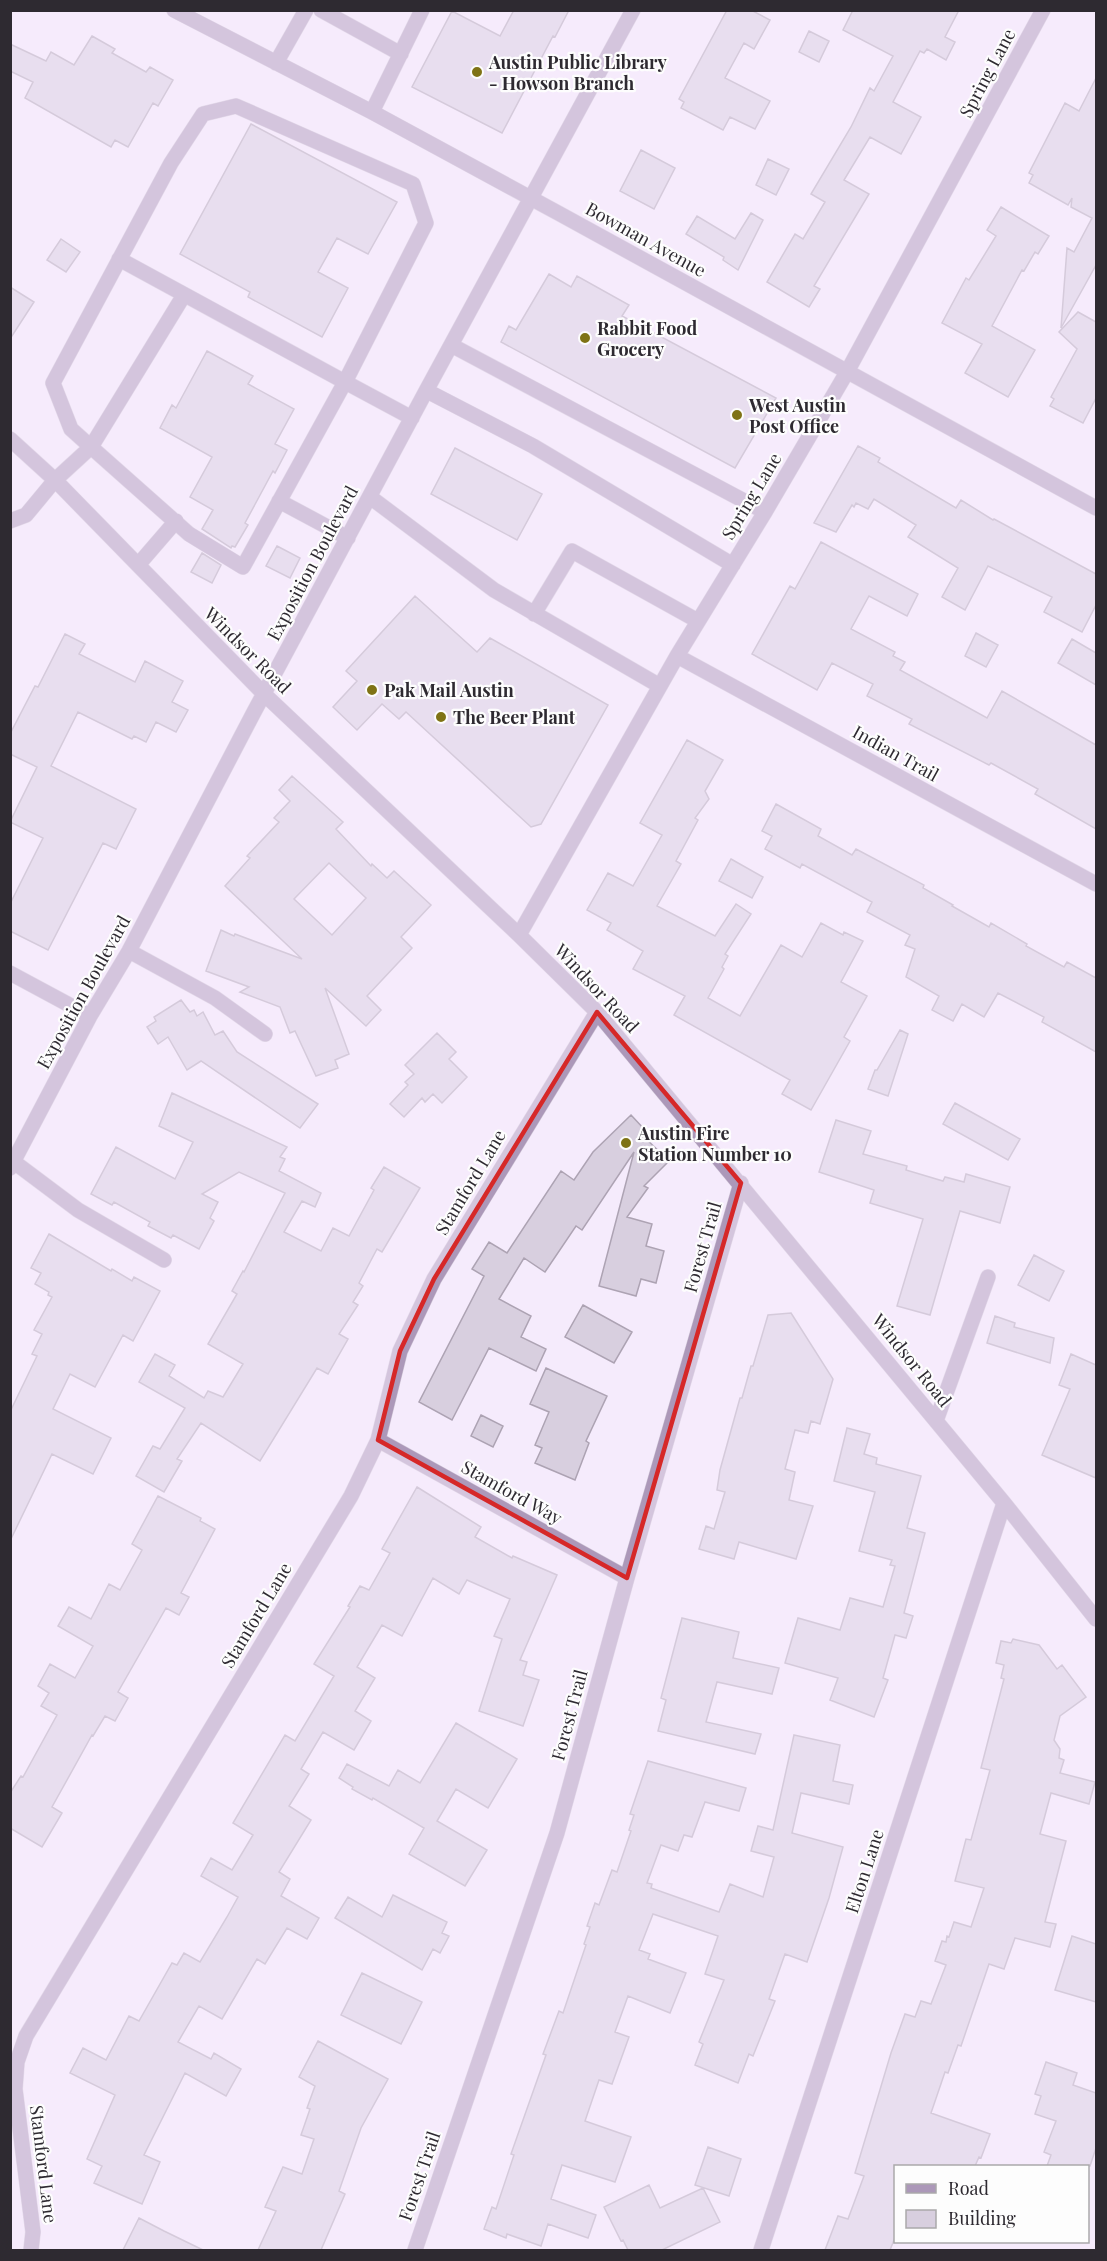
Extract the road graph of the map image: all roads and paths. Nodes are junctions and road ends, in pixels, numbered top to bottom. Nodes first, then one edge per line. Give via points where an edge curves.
1 (174, 10) edge
2 (306, 10) edge
3 (321, 10) edge
4 (422, 10) edge
5 (633, 10) edge
6 (1043, 10) edge
7 (401, 54) junction
8 (276, 63) junction
9 (372, 112) junction
10 (530, 198) junction
11 (119, 259) junction
12 (184, 295) junction
13 (451, 345) junction
14 (847, 372) junction
15 (345, 382) junction
16 (427, 391) junction
17 (412, 418) junction
18 (10, 439) edge
19 (91, 447) junction
20 (55, 480) junction
21 (370, 497) junction
22 (279, 501) junction
23 (1096, 508) edge
24 (765, 512) junction
25 (10, 521) edge
26 (176, 522) junction
27 (348, 538) junction
28 (138, 565) junction
29 (733, 565) junction
30 (534, 614) junction
31 (698, 621) junction
32 (677, 656) junction
33 (660, 686) junction
34 (264, 694) junction
35 (1096, 885) edge
36 (519, 935) junction
37 (129, 951) junction
38 (10, 973) edge
39 (597, 1012) junction
40 (90, 1016) junction
41 (266, 1034) dead end
42 (12, 1165) edge
43 (741, 1183) junction
44 (164, 1260) dead end
45 (988, 1277) dead end
46 (936, 1421) junction
47 (378, 1440) junction
48 (1004, 1503) junction
49 (627, 1578) junction
50 (1096, 1619) edge
51 (420, 2249) edge
52 (31, 2250) edge
53 (761, 2250) edge

1 - 8 street, Bowman Avenue
2 - 8 street
3 - 7 street
4 - 7 street
5 - 10 street, Exposition Boulevard
6 - 14 street, Spring Lane
7 - 9 street
8 - 9 street, Bowman Avenue
9 - 10 street, Bowman Avenue
10 - 13 street, Exposition Boulevard
10 - 14 street, Bowman Avenue
11 - 12 street
11 - 15 street via 171,163 203,114 236,106 413,184 426,223
11 - 19 street via 53,383 71,429
12 - 15 street
12 - 19 street
13 - 16 street, Exposition Boulevard
13 - 24 street
14 - 23 street, Bowman Avenue
14 - 24 street, Spring Lane
15 - 17 street
15 - 22 street
16 - 17 street, Exposition Boulevard
16 - 29 street via 533,446
17 - 21 street, Exposition Boulevard
18 - 20 street, Windsor Road
19 - 20 street
19 - 26 street
20 - 25 street via 26,515
20 - 28 street, Windsor Road
21 - 27 street, Exposition Boulevard
21 - 30 street via 494,590
22 - 26 street via 243,567
22 - 27 street
24 - 29 street, Spring Lane
26 - 28 street
27 - 34 street, Exposition Boulevard
28 - 34 street, Windsor Road
29 - 31 street, Spring Lane
30 - 31 street via 572,551
30 - 33 street
31 - 32 street, Spring Lane
32 - 33 street, Spring Lane
32 - 35 street, Indian Trail
33 - 36 street, Spring Lane
34 - 36 street, Windsor Road
34 - 37 street, Exposition Boulevard
36 - 39 street, Windsor Road
37 - 40 street, Exposition Boulevard
37 - 41 street via 215,998
38 - 40 street
39 - 43 street, Windsor Road
39 - 47 street, Stamford Lane via 434,1279 400,1351
40 - 42 street, Exposition Boulevard
42 - 44 street via 78,1210
43 - 46 street, Windsor Road
43 - 49 street, Forest Trail
45 - 46 street
46 - 48 street, Windsor Road
47 - 49 street, Stamford Way
47 - 52 street, Stamford Lane via 351,1496 26,2036 17,2062 15,2089 33,2232
48 - 50 street, Windsor Road
48 - 53 street, Elton Lane
49 - 51 street, Forest Trail via 556,1833

